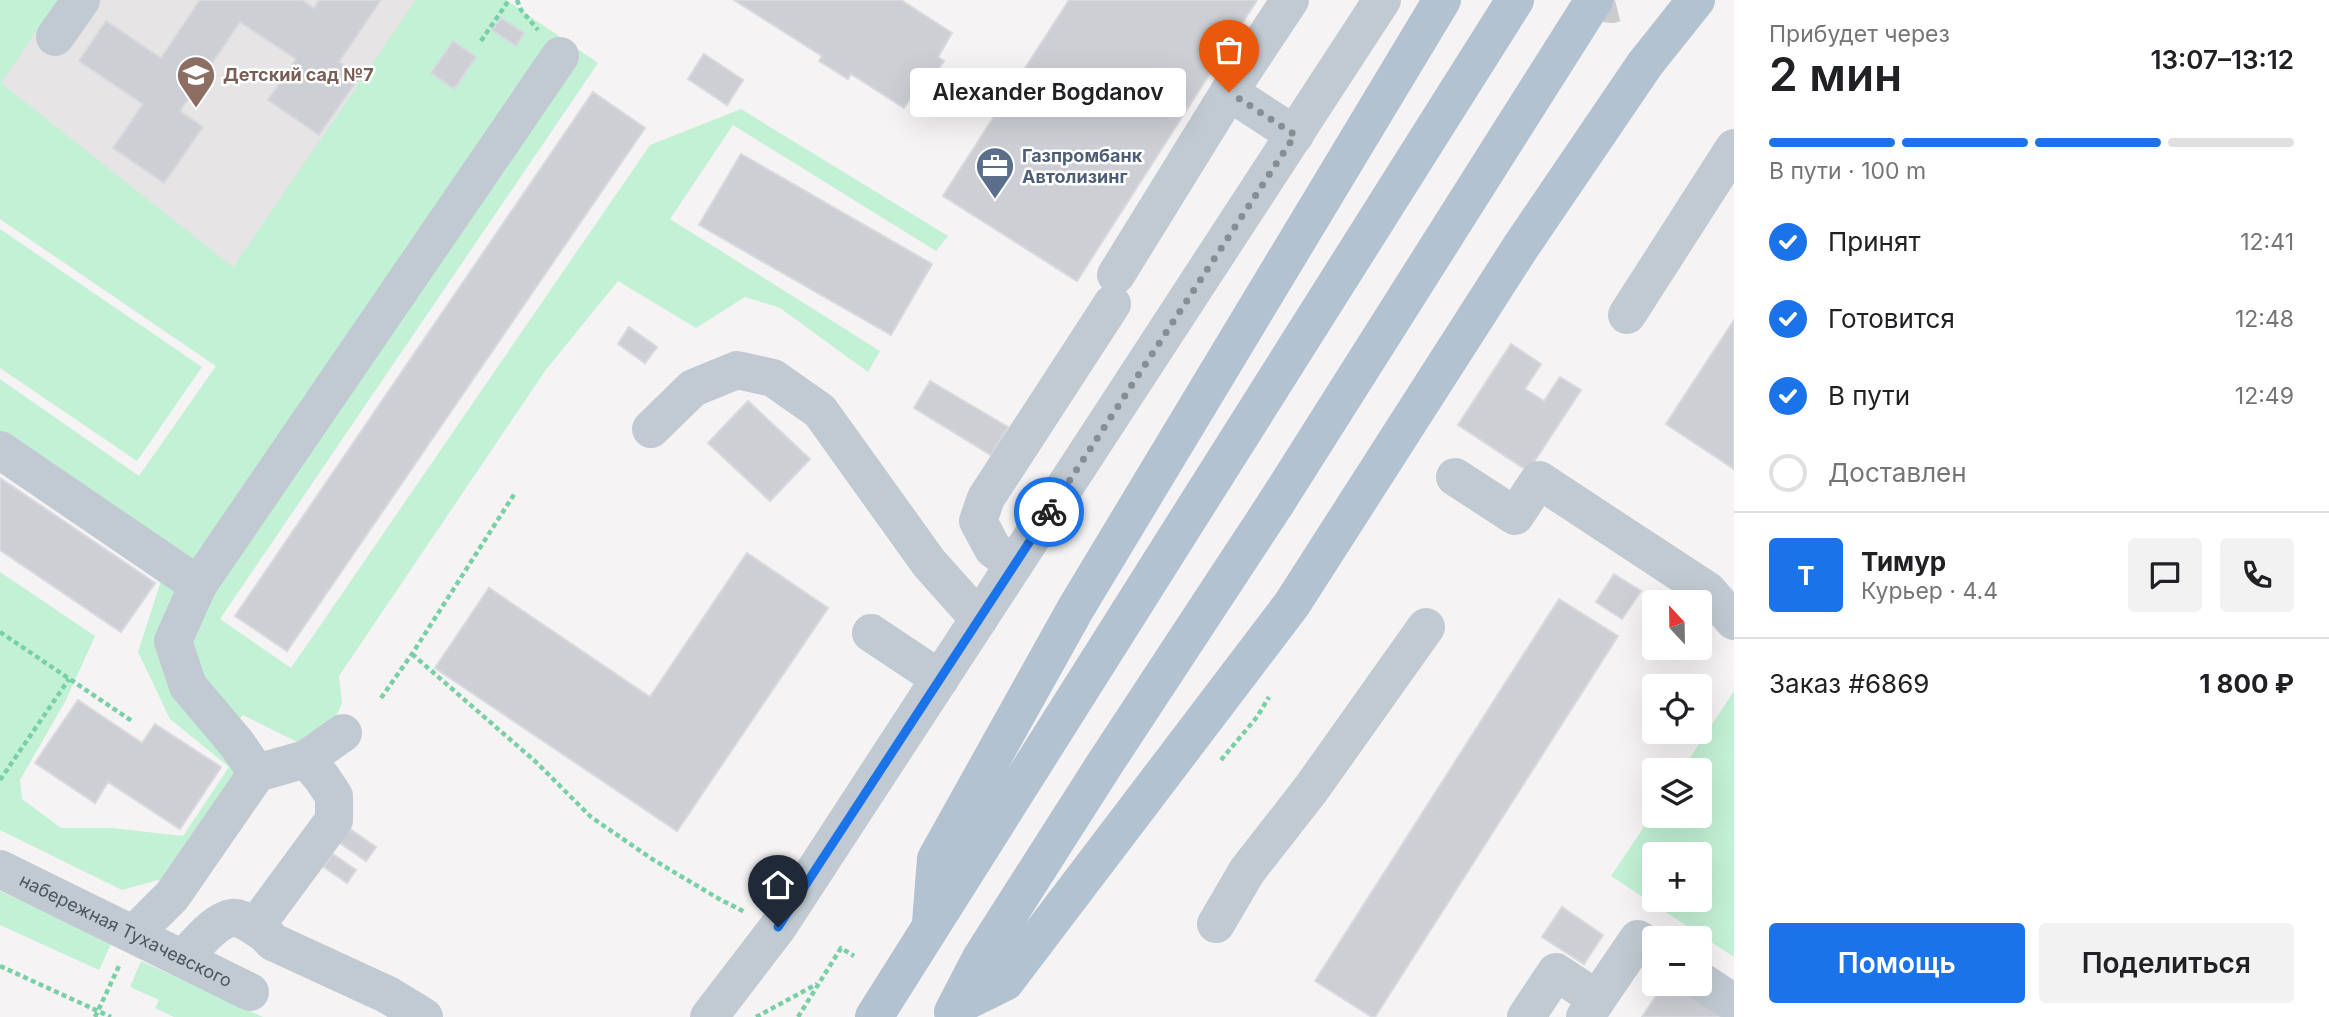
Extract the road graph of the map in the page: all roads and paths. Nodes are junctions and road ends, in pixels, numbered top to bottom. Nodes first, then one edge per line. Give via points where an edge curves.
1 (81, 0) edge
2 (509, 0) edge
3 (1290, 0) edge
4 (1382, 0) edge
5 (1442, 0) edge
6 (1515, 0) edge
7 (1594, 0) edge
8 (1696, 0) edge
9 (55, 37) dead end
10 (481, 41) dead end
11 (560, 56) dead end
12 (1229, 92) junction
13 (1295, 135) junction
14 (1734, 148) edge
15 (1627, 315) dead end
16 (651, 429) dead end
17 (0, 450) edge
18 (1455, 477) dead end
19 (515, 493) dead end
20 (1014, 565) junction
21 (198, 585) junction
22 (979, 618) junction
23 (1734, 621) edge
24 (1426, 627) dead end
25 (0, 632) edge
26 (871, 633) dead end
27 (412, 654) junction
28 (69, 679) junction
29 (940, 679) junction
30 (381, 698) dead end
31 (132, 721) dead end
32 (343, 733) dead end
33 (306, 759) junction
34 (257, 773) junction
35 (0, 780) edge
36 (0, 869) edge
37 (1216, 924) dead end
38 (778, 927) junction
39 (931, 929) junction
40 (263, 932) junction
41 (134, 934) junction
42 (1642, 942) edge
43 (855, 956) dead end
44 (183, 959) junction
45 (0, 966) edge
46 (819, 983) junction
47 (1712, 989) edge
48 (250, 992) dead end
49 (1734, 1003) edge
50 (1591, 1008) edge
51 (954, 1011) edge
52 (96, 1014) edge
53 (764, 1015) edge
54 (111, 1017) edge
55 (424, 1017) edge
56 (709, 1017) edge
57 (756, 1017) edge
58 (798, 1017) edge
59 (874, 1017) edge
60 (1526, 1017) edge

1 - 9 street
2 - 10 path
3 - 12 street
4 - 13 street
5 - 39 main road via 1076,608 936,859
6 - 39 main road
7 - 51 main road, bridge via 1276,503 988,946
8 - 51 main road via 1645,64 1528,236 1292,604 1005,982
11 - 21 street
12 - 13 street
12 - 20 street via 986,498 978,521 993,549
13 - 20 street
14 - 15 street
16 - 22 street via 693,388 737,370 773,377 820,411 929,563
17 - 21 street
18 - 23 street via 1515,516 1539,480 1708,591
19 - 27 path
20 - 22 street
21 - 34 street via 173,641 188,686
22 - 29 street
24 - 37 street via 1247,871
25 - 28 path
26 - 29 street
27 - 30 path
27 - 38 path via 536,762 591,817 721,900
28 - 31 path
28 - 35 path
29 - 38 street
32 - 33 street
33 - 34 street
33 - 40 street via 334,796 334,820 261,919
34 - 41 street via 172,896
36 - 41 street, набережная Тухачевского
38 - 56 street
39 - 59 main road
40 - 44 street via 237,918 226,919
40 - 55 street via 273,942 388,995
41 - 44 street, набережная Тухачевского
41 - 52 path
42 - 50 street via 1637,939
43 - 46 path via 841,948
44 - 48 street, набережная Тухачевского
45 - 52 path
46 - 53 path
46 - 58 path
47 - 49 street
50 - 60 street via 1556,972
52 - 54 path
53 - 57 path

